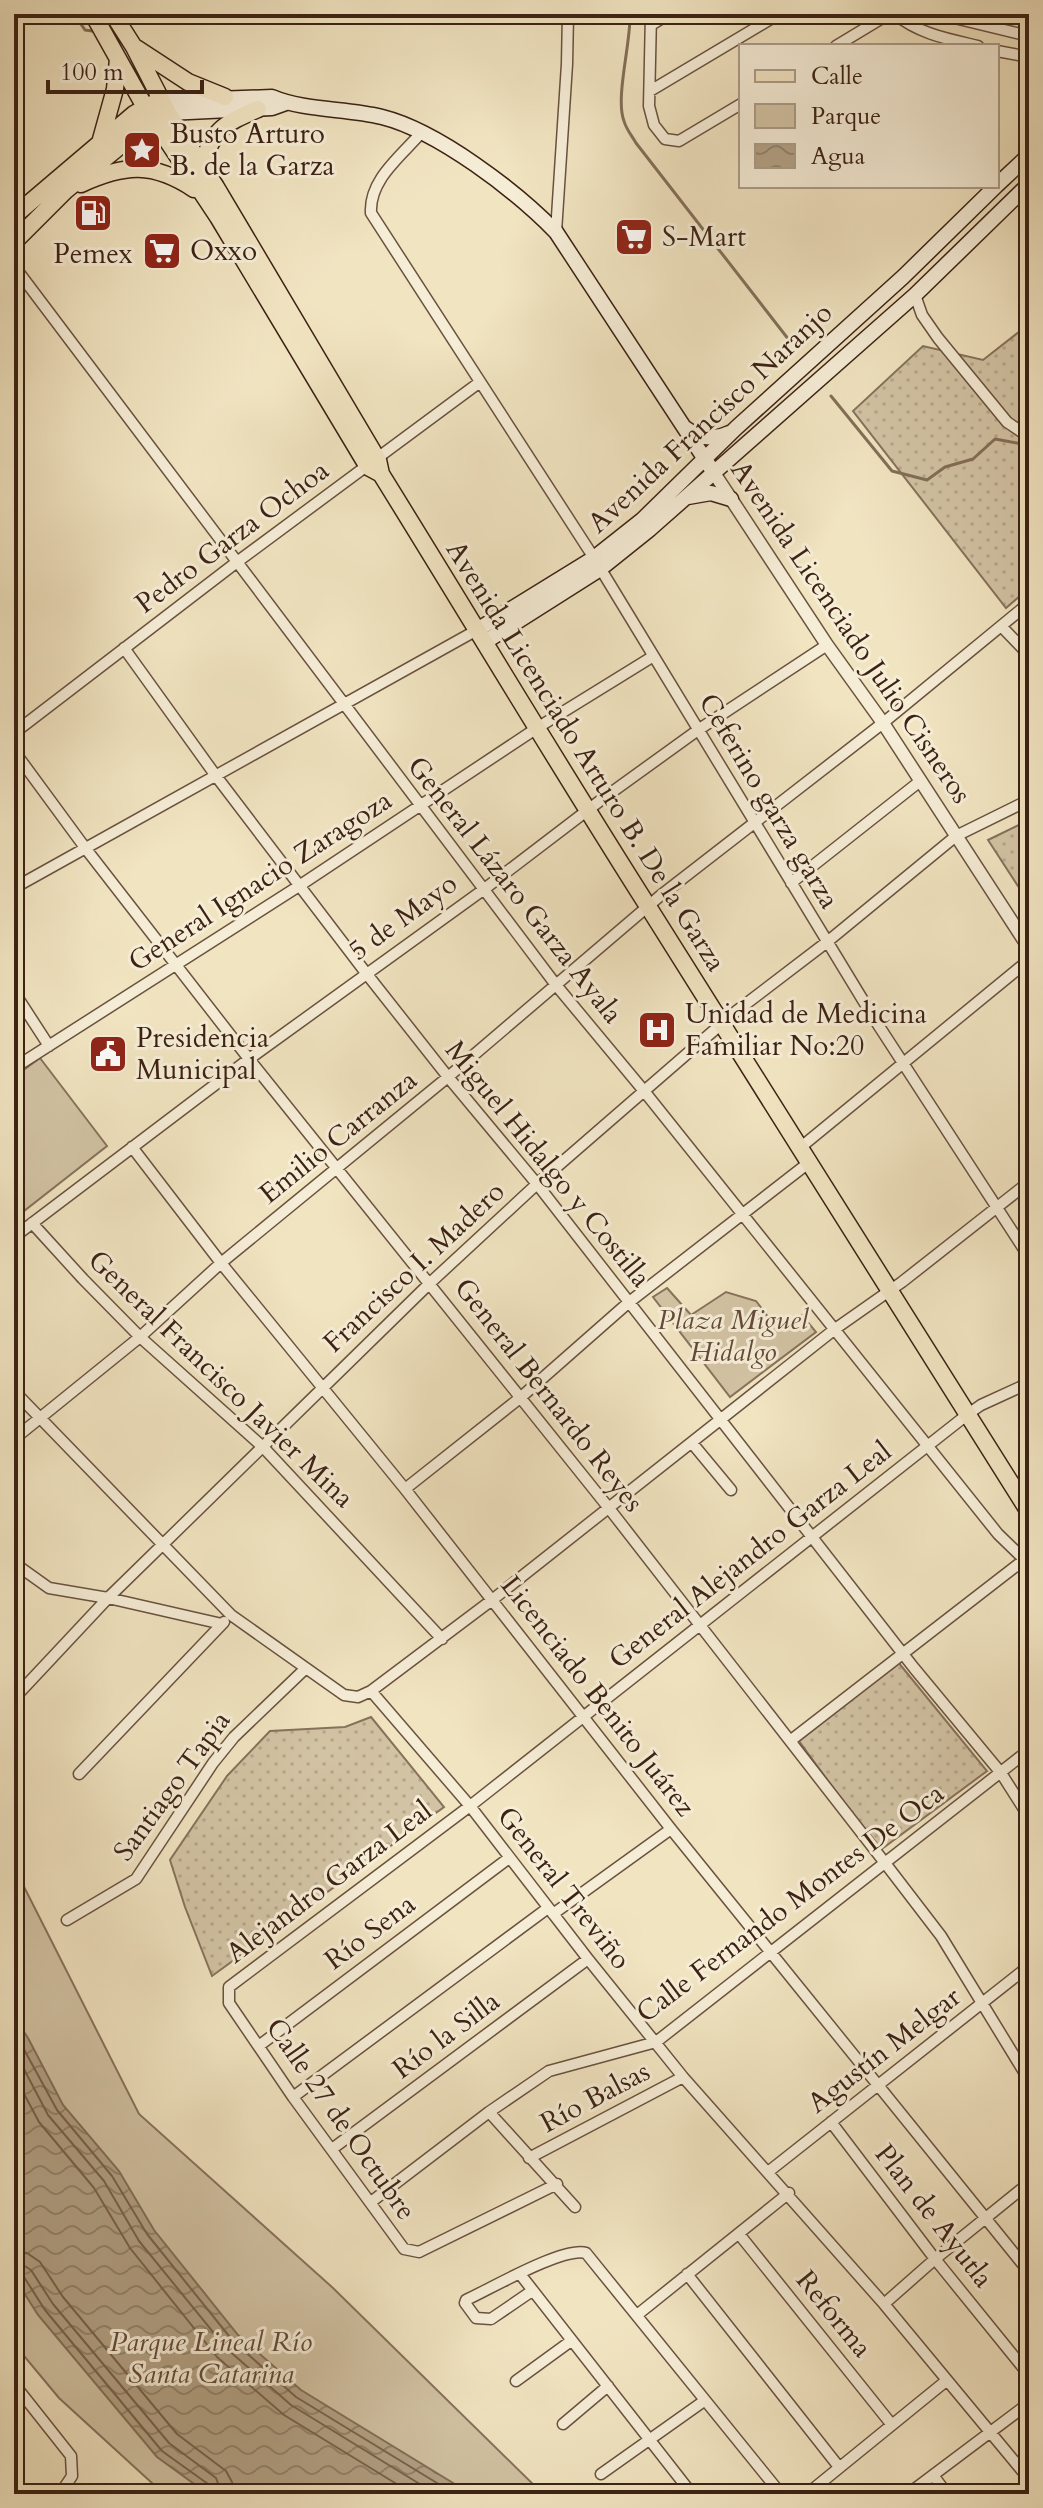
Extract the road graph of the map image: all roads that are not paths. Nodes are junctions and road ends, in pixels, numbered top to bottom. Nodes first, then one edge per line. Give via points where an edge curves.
1 (93, 14) edge
2 (113, 14) edge
3 (568, 14) edge
4 (669, 14) edge
5 (779, 14) edge
6 (889, 14) edge
7 (895, 14) edge
8 (938, 14) edge
9 (651, 19) edge
10 (1029, 36) edge
11 (839, 44) edge
12 (970, 44) edge
13 (134, 47) junction
14 (999, 51) edge
15 (1029, 58) edge
16 (118, 59) junction
17 (650, 91) junction
18 (225, 97) junction
19 (286, 103) junction
20 (739, 105) edge
21 (258, 109) junction
22 (157, 110) junction
23 (421, 133) junction
24 (100, 143) junction
25 (1029, 155) edge
26 (202, 167) junction
27 (999, 184) edge
28 (1029, 184) edge
29 (995, 188) edge
30 (65, 191) junction
31 (201, 193) junction
32 (14, 216) edge
33 (556, 232) junction
34 (14, 242) edge
35 (14, 266) edge
36 (903, 277) junction
37 (915, 295) junction
38 (818, 380) junction
39 (480, 382) junction
40 (777, 390) junction
41 (683, 427) junction
42 (736, 428) junction
43 (764, 430) junction
44 (1029, 437) edge
45 (704, 459) junction
46 (375, 467) junction
47 (714, 473) junction
48 (684, 498) junction
49 (731, 499) junction
50 (237, 562) junction
51 (597, 564) junction
52 (1029, 603) edge
53 (1002, 627) junction
54 (481, 636) junction
55 (827, 645) junction
56 (124, 648) junction
57 (1029, 655) edge
58 (652, 657) junction
59 (344, 706) junction
60 (883, 723) junction
61 (537, 728) junction
62 (698, 730) junction
63 (14, 733) edge
64 (14, 751) edge
65 (216, 776) junction
66 (919, 782) junction
67 (1029, 800) edge
68 (419, 807) junction
69 (589, 810) junction
70 (755, 824) junction
71 (956, 836) junction
72 (86, 849) junction
73 (791, 883) junction
74 (299, 886) junction
75 (14, 888) edge
76 (483, 890) junction
77 (648, 907) junction
78 (827, 942) junction
79 (1029, 948) edge
80 (1029, 960) edge
81 (175, 963) junction
82 (366, 973) junction
83 (556, 985) junction
84 (14, 992) edge
85 (722, 1024) junction
86 (49, 1046) junction
87 (249, 1059) junction
88 (903, 1065) junction
89 (14, 1068) edge
90 (448, 1077) junction
91 (644, 1091) junction
92 (132, 1147) junction
93 (801, 1147) junction
94 (811, 1161) junction
95 (338, 1169) junction
96 (1029, 1182) edge
97 (537, 1184) junction
98 (997, 1205) junction
99 (742, 1214) junction
100 (32, 1223) junction
101 (14, 1237) edge
102 (1029, 1257) edge
103 (221, 1263) junction
104 (430, 1283) junction
105 (889, 1291) junction
106 (628, 1303) junction
107 (835, 1329) junction
108 (140, 1337) junction
109 (1029, 1383) edge
110 (322, 1387) junction
111 (14, 1391) edge
112 (520, 1398) junction
113 (968, 1414) junction
114 (39, 1417) junction
115 (722, 1420) junction
116 (14, 1439) edge
117 (692, 1443) junction
118 (928, 1445) junction
119 (263, 1447) junction
120 (405, 1489) junction
121 (731, 1490) dead end
122 (608, 1507) junction
123 (1029, 1512) edge
124 (814, 1537) junction
125 (162, 1546) junction
126 (1027, 1560) edge
127 (14, 1563) edge
128 (108, 1598) junction
129 (492, 1600) junction
130 (231, 1615) junction
131 (222, 1624) junction
132 (701, 1626) junction
133 (442, 1639) junction
134 (903, 1651) junction
135 (306, 1668) junction
136 (371, 1691) junction
137 (19, 1693) dead end
138 (583, 1717) junction
139 (790, 1741) junction
140 (1029, 1750) edge
141 (1001, 1773) junction
142 (79, 1774) dead end
143 (470, 1806) junction
144 (1029, 1817) edge
145 (671, 1829) junction
146 (509, 1858) junction
147 (885, 1863) junction
148 (550, 1911) junction
149 (67, 1920) dead end
150 (769, 1951) junction
151 (588, 1959) junction
152 (1029, 1966) edge
153 (983, 2002) junction
154 (229, 2003) joint
155 (656, 2042) junction
156 (260, 2045) junction
157 (683, 2077) junction
158 (1029, 2080) edge
159 (878, 2083) junction
160 (293, 2097) junction
161 (489, 2112) junction
162 (831, 2122) junction
163 (332, 2149) junction
164 (529, 2158) junction
165 (768, 2172) junction
166 (1029, 2183) edge
167 (557, 2184) junction
168 (789, 2193) junction
169 (371, 2202) junction
170 (575, 2207) dead end
171 (985, 2218) junction
172 (739, 2234) junction
173 (935, 2259) junction
174 (1029, 2272) edge
175 (520, 2274) junction
176 (687, 2274) junction
177 (532, 2291) junction
178 (884, 2304) junction
179 (637, 2315) junction
180 (571, 2341) junction
181 (1029, 2375) edge
182 (516, 2381) dead end
183 (946, 2381) junction
184 (14, 2384) edge
185 (608, 2386) junction
186 (704, 2401) junction
187 (1029, 2403) edge
188 (563, 2424) dead end
189 (892, 2425) junction
190 (989, 2433) junction
191 (651, 2440) junction
192 (839, 2467) junction
193 (601, 2474) dead end
194 (933, 2475) junction
195 (1029, 2479) edge
196 (691, 2493) edge
197 (60, 2494) edge
198 (781, 2494) edge
199 (807, 2494) edge
200 (908, 2494) edge
201 (947, 2494) edge

1 - 16 main road, Avenida Licenciado Arturo B. De la Garza
2 - 13 main road, Avenida Licenciado Arturo B. De la Garza
3 - 33 street
4 - 9 street
5 - 17 street
6 - 11 street
7 - 12 street via 925,33
8 - 10 street
9 - 17 street
13 - 18 main road via 188,82
13 - 22 main road, Avenida Licenciado Arturo B. De la Garza
14 - 15 street
16 - 22 main road, Avenida Licenciado Arturo B. De la Garza
16 - 24 main road
17 - 20 street via 654,125 665,139 679,141
18 - 19 main road, Avenida Licenciado Julio Cisneros via 272,97
18 - 22 main road, Avenida Licenciado Julio Cisneros
19 - 21 main road, Avenida Licenciado Julio Cisneros
19 - 23 main road, Avenida Licenciado Julio Cisneros via 385,118
21 - 22 main road, Avenida Licenciado Julio Cisneros
21 - 26 main road via 213,136
22 - 24 main road
22 - 26 main road, Avenida Licenciado Arturo B. De la Garza
22 - 30 main road
22 - 31 main road, Avenida Licenciado Arturo B. De la Garza
23 - 33 main road, Avenida Licenciado Julio Cisneros via 500,182
23 - 39 street, Ceferino garza garza via 376,184 371,213
24 - 32 main road
25 - 27 main road, Avenida Francisco Naranjo
26 - 46 main road, Avenida Licenciado Arturo B. De la Garza
28 - 37 main road, Avenida Francisco Naranjo
29 - 36 main road, Avenida Francisco Naranjo
30 - 31 main road via 109,171 132,168 176,177
30 - 34 main road
31 - 46 main road, Avenida Licenciado Arturo B. De la Garza
33 - 41 main road, Avenida Licenciado Julio Cisneros
35 - 50 street, General Lázaro Garza Ayala
36 - 37 main road
36 - 40 main road, Avenida Francisco Naranjo
37 - 38 main road, Avenida Francisco Naranjo
37 - 44 street via 938,338 1007,422
38 - 40 main road
38 - 43 main road, Avenida Francisco Naranjo
39 - 46 street, Pedro Garza Ochoa
39 - 51 street, Ceferino garza garza
40 - 42 main road, Avenida Francisco Naranjo
40 - 43 main road via 779,401
41 - 42 main road via 709,438
41 - 45 main road, Avenida Licenciado Julio Cisneros
42 - 45 main road, Avenida Francisco Naranjo
43 - 47 main road, Avenida Francisco Naranjo
45 - 47 main road, Avenida Licenciado Julio Cisneros
45 - 51 main road, Avenida Francisco Naranjo
46 - 50 street, Pedro Garza Ochoa
46 - 54 main road, Avenida Licenciado Arturo B. De la Garza
47 - 48 main road, Avenida Francisco Naranjo
47 - 49 street, Avenida Licenciado Julio Cisneros
48 - 49 main road via 711,493
48 - 51 main road, Avenida Francisco Naranjo
49 - 55 street, Avenida Licenciado Julio Cisneros
50 - 56 street, Pedro Garza Ochoa
50 - 59 street, General Lázaro Garza Ayala
51 - 54 main road, Avenida Francisco Naranjo
51 - 58 street, Ceferino garza garza
52 - 53 street, Emilio Carranza
53 - 57 street
53 - 60 street, Emilio Carranza
54 - 59 street, Avenida Francisco Naranjo
54 - 61 main road, Avenida Licenciado Arturo B. De la Garza
55 - 60 street, Avenida Licenciado Julio Cisneros
55 - 62 street, 5 de Mayo
56 - 63 street, Pedro Garza Ochoa
56 - 65 street, Miguel Hidalgo y Costilla
58 - 61 street, General Ignacio Zaragoza
58 - 62 street, Ceferino garza garza
59 - 65 street, Avenida Francisco Naranjo
59 - 68 street, General Lázaro Garza Ayala
60 - 66 street, Avenida Licenciado Julio Cisneros
60 - 70 street, Emilio Carranza
61 - 68 street, General Ignacio Zaragoza
61 - 69 main road, Avenida Licenciado Arturo B. De la Garza
62 - 69 street, 5 de Mayo
62 - 70 street, Ceferino garza garza
64 - 72 street, General Bernardo Reyes
65 - 72 street, Avenida Francisco Naranjo
65 - 74 street, Miguel Hidalgo y Costilla
66 - 71 street, Avenida Licenciado Julio Cisneros
66 - 73 street
67 - 71 street, Francisco I. Madero
68 - 74 street, General Ignacio Zaragoza
68 - 76 street, General Lázaro Garza Ayala
69 - 76 street, 5 de Mayo
69 - 77 main road, Avenida Licenciado Arturo B. De la Garza
70 - 73 street, Ceferino garza garza
70 - 77 street, Emilio Carranza
71 - 78 street, Francisco I. Madero
71 - 79 street, Avenida Licenciado Julio Cisneros
72 - 75 street, Avenida Francisco Naranjo
72 - 81 street, General Bernardo Reyes
73 - 78 street, Ceferino garza garza
74 - 81 street, General Ignacio Zaragoza
74 - 82 street, Miguel Hidalgo y Costilla
76 - 82 street, 5 de Mayo
76 - 83 street, General Lázaro Garza Ayala
77 - 83 street, Emilio Carranza
77 - 85 main road, Avenida Licenciado Arturo B. De la Garza
78 - 85 street, Francisco I. Madero
78 - 88 street, Ceferino garza garza
80 - 88 street
81 - 86 street, General Ignacio Zaragoza
81 - 87 street, General Bernardo Reyes
82 - 87 street, 5 de Mayo
82 - 90 street, Miguel Hidalgo y Costilla
83 - 90 street, Emilio Carranza
83 - 91 street, General Lázaro Garza Ayala
84 - 86 street
85 - 91 street, Francisco I. Madero
85 - 93 main road, Avenida Licenciado Arturo B. De la Garza
86 - 89 street, General Ignacio Zaragoza
87 - 92 street, 5 de Mayo
87 - 95 street, General Bernardo Reyes
88 - 93 street
88 - 98 street, Ceferino garza garza
90 - 95 street, Emilio Carranza
90 - 97 street, Miguel Hidalgo y Costilla
91 - 97 street, Francisco I. Madero
91 - 99 street, General Lázaro Garza Ayala
92 - 100 street, 5 de Mayo
92 - 103 street, Licenciado Benito Juárez
93 - 94 main road, Avenida Licenciado Arturo B. De la Garza
94 - 99 street
94 - 105 main road, Avenida Licenciado Arturo B. De la Garza
95 - 103 street, Emilio Carranza
95 - 104 street, General Bernardo Reyes
96 - 98 street
97 - 104 street, Francisco I. Madero
97 - 106 street, Miguel Hidalgo y Costilla
98 - 102 street, Ceferino garza garza
98 - 105 street
99 - 106 street
99 - 107 street, General Lázaro Garza Ayala
100 - 101 street, 5 de Mayo
100 - 108 street, General Francisco Javier Mina
103 - 108 street, Emilio Carranza
103 - 110 street, Licenciado Benito Juárez
104 - 110 street, Francisco I. Madero
104 - 112 street, General Bernardo Reyes
105 - 107 street
105 - 113 main road, Avenida Licenciado Arturo B. De la Garza
106 - 112 street
106 - 115 street, Miguel Hidalgo y Costilla
107 - 115 street
107 - 118 street, General Lázaro Garza Ayala
108 - 114 street, Emilio Carranza
108 - 119 street, General Francisco Javier Mina
109 - 113 street, General Alejandro Garza Leal
110 - 119 street, Francisco I. Madero
110 - 120 street, Licenciado Benito Juárez
111 - 114 street
112 - 120 street
112 - 122 street, General Bernardo Reyes
113 - 118 street, General Alejandro Garza Leal
113 - 123 main road, Avenida Licenciado Arturo B. De la Garza
114 - 116 street, Emilio Carranza
114 - 125 street
115 - 117 street
115 - 124 street, Miguel Hidalgo y Costilla
117 - 121 street
117 - 122 street
118 - 124 street, General Alejandro Garza Leal
118 - 126 street, General Lázaro Garza Ayala via 998,1534
119 - 125 street, Francisco I. Madero
119 - 133 street, General Francisco Javier Mina
120 - 129 street, Licenciado Benito Juárez
122 - 129 street
122 - 132 street, General Bernardo Reyes
124 - 132 street, General Alejandro Garza Leal
124 - 134 street, Miguel Hidalgo y Costilla
125 - 128 street, Francisco I. Madero
125 - 130 street
126 - 134 street
127 - 128 street via 43,1586
128 - 131 street
128 - 137 street, Francisco I. Madero
129 - 133 street
129 - 138 street, Licenciado Benito Juárez
130 - 131 street
130 - 135 street
131 - 142 street
132 - 138 street, General Alejandro Garza Leal
132 - 139 street, General Bernardo Reyes
133 - 136 street
134 - 139 street
134 - 141 street, Miguel Hidalgo y Costilla
135 - 136 street via 352,1698
135 - 149 street, Santiago Tapia via 213,1763 136,1879
136 - 143 street, General Treviño
138 - 143 street, General Alejandro Garza Leal
138 - 145 street, Licenciado Benito Juárez
139 - 147 street, General Bernardo Reyes
140 - 141 street, Calle Fernando Montes De Oca
141 - 144 street, Miguel Hidalgo y Costilla
141 - 147 street, Calle Fernando Montes De Oca
143 - 146 street, General Treviño
143 - 154 street, Alejandro Garza Leal via 229,1987
145 - 148 street
145 - 150 street, Licenciado Benito Juárez
146 - 148 street, General Treviño
146 - 156 street, Río Sena
147 - 150 street, Calle Fernando Montes De Oca
147 - 153 street, General Bernardo Reyes
148 - 151 street, General Treviño
148 - 160 street
150 - 155 street, Calle Fernando Montes De Oca
150 - 159 street, Licenciado Benito Juárez
151 - 155 street, General Treviño
151 - 163 street, Río la Silla
152 - 153 street, Agustín Melgar
153 - 158 street, General Bernardo Reyes
153 - 159 street, Agustín Melgar
154 - 156 street, Calle 27 de Octubre
155 - 157 street, General Treviño
155 - 161 street, Calle Fernando Montes De Oca via 558,2067
156 - 160 street, Calle 27 de Octubre
157 - 164 street, Río Balsas
157 - 165 street, General Treviño
159 - 162 street, Agustín Melgar
159 - 171 street, Licenciado Benito Juárez
160 - 163 street, Calle 27 de Octubre
161 - 164 street, Río Balsas
161 - 169 street, Calle Fernando Montes De Oca
162 - 165 street, Agustín Melgar
162 - 173 street, Plan de Ayutla
163 - 169 street, Calle 27 de Octubre
164 - 167 street, Río Balsas
165 - 168 street, General Treviño
166 - 171 street
167 - 169 street, Calle 27 de Octubre via 419,2252 404,2249
167 - 170 street, Río Balsas
168 - 172 street
168 - 178 street, General Treviño
171 - 173 street
171 - 174 street, Licenciado Benito Juárez
172 - 176 street
172 - 189 street, Reforma
173 - 178 street
173 - 181 street, Plan de Ayutla
175 - 177 street
175 - 177 street via 466,2300 466,2306 478,2319 491,2319
175 - 179 street via 571,2252 586,2253
176 - 179 street
176 - 192 street
177 - 180 street
178 - 183 street, General Treviño
179 - 186 street
180 - 182 street
180 - 185 street
183 - 189 street
183 - 190 street, General Treviño
184 - 197 street via 73,2463 72,2476
185 - 188 street
185 - 191 street
186 - 191 street
186 - 198 street
187 - 190 street
189 - 192 street
190 - 194 street
190 - 195 street, General Treviño
191 - 193 street
191 - 196 street
192 - 199 street
194 - 200 street
194 - 201 street

